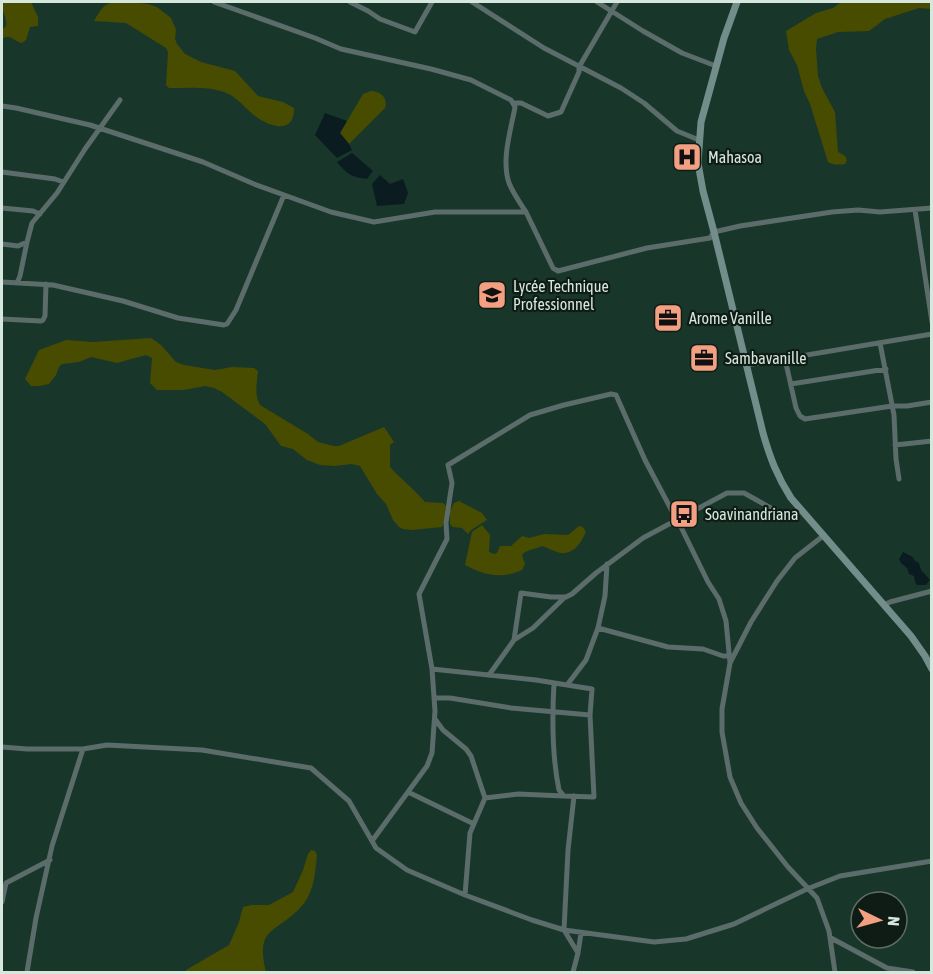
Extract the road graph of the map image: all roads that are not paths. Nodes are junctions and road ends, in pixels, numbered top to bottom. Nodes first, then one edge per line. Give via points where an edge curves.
1 (214, 2) edge
2 (350, 2) edge
3 (432, 2) edge
4 (472, 2) edge
5 (597, 2) edge
6 (617, 2) edge
7 (737, 2) edge
8 (612, 11) junction
9 (716, 66) junction
10 (579, 68) junction
11 (120, 100) dead end
12 (513, 103) junction
13 (2, 106) edge
14 (100, 128) junction
15 (699, 140) junction
16 (2, 172) edge
17 (63, 182) junction
18 (284, 195) junction
19 (2, 208) edge
20 (932, 208) edge
21 (915, 210) junction
22 (526, 212) junction
23 (40, 214) junction
24 (714, 232) junction
25 (27, 242) junction
26 (2, 244) edge
27 (2, 282) edge
28 (17, 283) junction
29 (46, 284) junction
30 (2, 319) edge
31 (932, 322) edge
32 (932, 334) edge
33 (880, 343) junction
34 (785, 359) junction
35 (747, 365) junction
36 (886, 369) junction
37 (791, 384) junction
38 (932, 402) edge
39 (892, 406) junction
40 (932, 441) edge
41 (895, 446) junction
42 (899, 479) dead end
43 (802, 511) junction
44 (677, 519) junction
45 (823, 536) junction
46 (607, 564) junction
47 (932, 591) edge
48 (566, 597) junction
49 (884, 605) junction
50 (598, 628) junction
51 (514, 640) junction
52 (729, 656) junction
53 (730, 663) junction
54 (432, 669) junction
55 (932, 669) edge
56 (489, 675) junction
57 (554, 683) junction
58 (567, 685) junction
59 (434, 698) junction
60 (552, 711) junction
61 (590, 715) junction
62 (435, 719) junction
63 (2, 747) edge
64 (83, 749) junction
65 (408, 792) junction
66 (564, 796) junction
67 (574, 796) junction
68 (485, 798) junction
69 (474, 824) junction
70 (372, 842) junction
71 (50, 860) junction
72 (932, 861) edge
73 (807, 889) junction
74 (465, 895) junction
75 (2, 902) edge
76 (564, 930) junction
77 (580, 933) junction
78 (831, 938) junction
79 (578, 953) junction
80 (27, 972) edge
81 (573, 972) edge
82 (835, 972) edge
83 (913, 972) edge

1 - 12 street via 341,49 471,80
2 - 3 street via 415,32
4 - 10 street
5 - 8 street
6 - 8 street
7 - 9 main road
8 - 9 street via 682,53
8 - 10 street
9 - 15 main road
10 - 12 street via 561,112 548,116
10 - 15 street via 621,88 677,131
11 - 14 street
12 - 22 street via 507,173 509,184
13 - 14 street
14 - 17 street
14 - 18 street
15 - 24 main road via 699,175
16 - 17 street
17 - 23 street
18 - 22 street via 374,222 435,212
18 - 29 street via 227,324 178,318
19 - 23 street
20 - 21 street
21 - 24 street via 832,212
21 - 31 street
22 - 24 street via 558,271 647,248 710,238
23 - 25 street via 32,224
24 - 35 main road
25 - 26 street via 18,246
25 - 28 street
27 - 28 street
28 - 29 street
29 - 30 street via 43,320
32 - 33 street
33 - 34 street
33 - 36 street
34 - 35 street
34 - 37 street
35 - 43 main road via 771,462
36 - 37 street
36 - 39 street
37 - 39 street via 796,408 805,419
38 - 39 street
39 - 41 street
40 - 41 street
41 - 42 street
43 - 44 street via 780,513 744,493 727,493
43 - 45 main road
44 - 46 street
44 - 52 street via 719,599 726,621
44 - 54 street via 615,394 530,415 448,465 452,483 447,539 419,594
45 - 49 main road
45 - 53 street via 795,558 777,580
46 - 48 street
46 - 50 street
47 - 49 street
48 - 51 street
48 - 51 street via 521,593
49 - 55 main road
50 - 52 street via 668,647 704,649
50 - 58 street via 586,660
51 - 56 street
52 - 53 street
53 - 73 street via 722,709 730,777 757,828
54 - 56 street
54 - 59 street
56 - 57 street
57 - 58 street
57 - 60 street
58 - 61 street via 592,689
59 - 60 street
59 - 62 street
60 - 61 street
60 - 66 street via 557,781
61 - 67 street via 594,797
62 - 65 street via 432,753
62 - 68 street via 471,756
63 - 64 street
64 - 70 street via 107,746 202,750 311,768 349,801
64 - 71 street
65 - 69 street
65 - 70 street
66 - 67 street
66 - 68 street via 518,794
67 - 76 street
68 - 69 street
69 - 74 street
70 - 74 street via 407,870
71 - 75 street via 6,883
71 - 80 street
72 - 73 street via 840,876
73 - 77 street via 734,924 686,939 654,942
73 - 78 street via 817,898
74 - 76 street
76 - 77 street
76 - 79 street
77 - 79 street
78 - 82 street
78 - 83 street via 887,968
79 - 81 street

